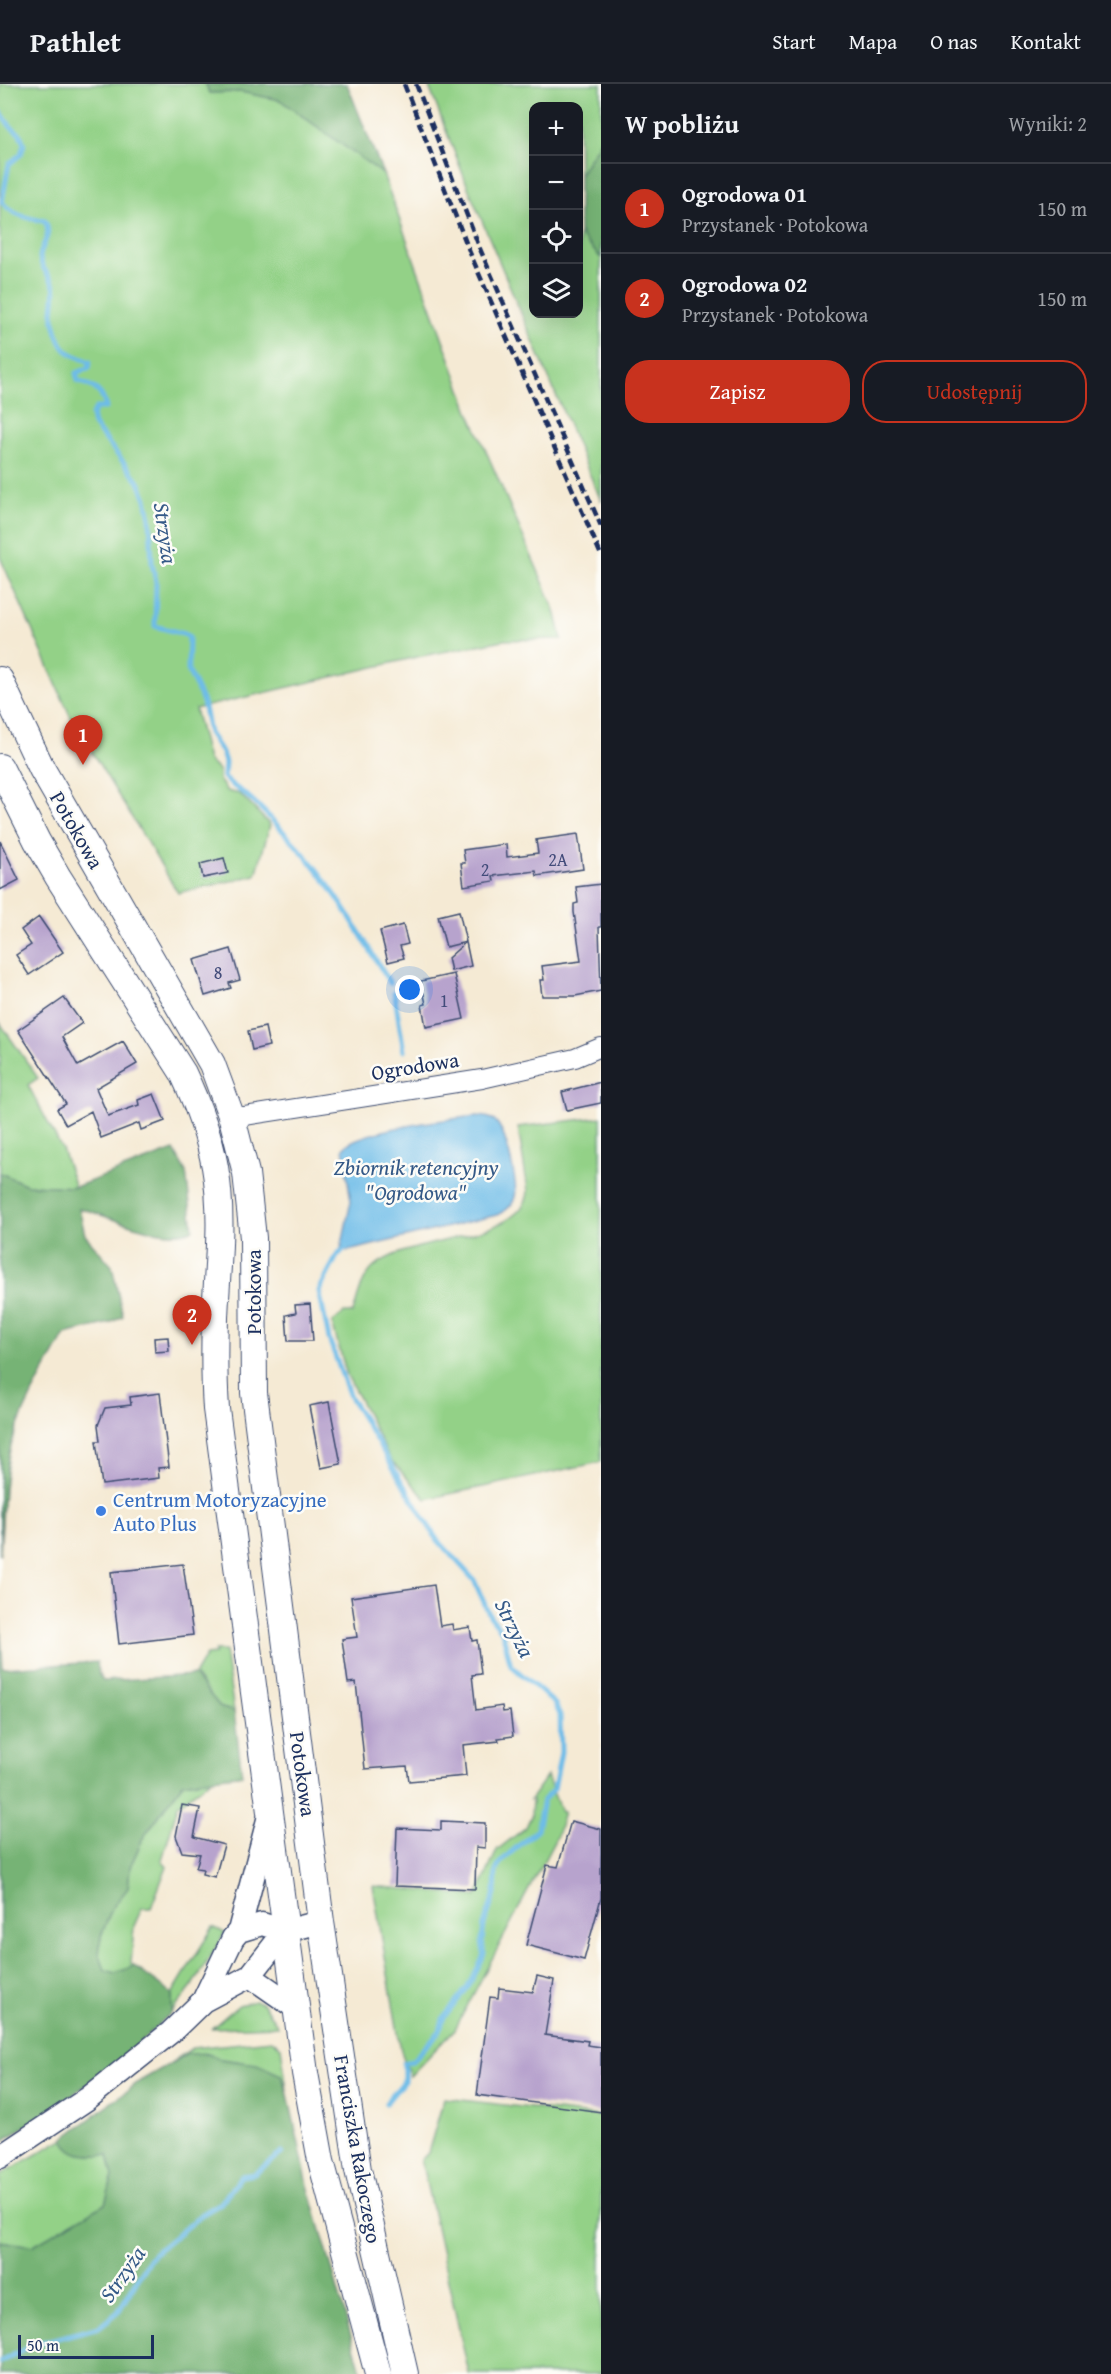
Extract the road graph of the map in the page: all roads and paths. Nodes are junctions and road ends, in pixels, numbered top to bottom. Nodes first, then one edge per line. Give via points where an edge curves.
1 (0, 680) edge
2 (0, 767) edge
3 (601, 1047) edge
4 (232, 1118) junction
5 (253, 1238) junction
6 (219, 1240) junction
7 (298, 1737) junction
8 (260, 1742) junction
9 (269, 1814) junction
10 (321, 1922) junction
11 (239, 1932) junction
12 (285, 1932) junction
13 (250, 1976) junction
14 (203, 2001) junction
15 (296, 2008) junction
16 (0, 2157) edge
17 (378, 2374) edge
18 (405, 2374) edge

1 - 4 main road, Potokowa via 52,787 212,1064
2 - 6 main road, Potokowa via 58,877 162,1038 196,1102 215,1169
3 - 4 street, Ogrodowa via 576,1058 482,1079
4 - 5 main road, Potokowa via 246,1173
5 - 6 main road
5 - 7 main road, Potokowa via 254,1393
6 - 8 main road, Potokowa via 216,1409
7 - 8 main road
7 - 10 main road, Potokowa
8 - 9 main road, Potokowa
9 - 11 street, Potokowa
9 - 12 main road, Potokowa
10 - 12 street
10 - 18 main road, Franciszka Rakoczego via 358,2170
11 - 12 street via 262,1924
11 - 14 street, Potokowa
12 - 13 street, Potokowa
12 - 15 main road, Franciszka Rakoczego
13 - 14 street, Potokowa
13 - 15 street
14 - 16 street, Potokowa via 171,2032 87,2099
15 - 17 main road, Franciszka Rakoczego via 321,2161

